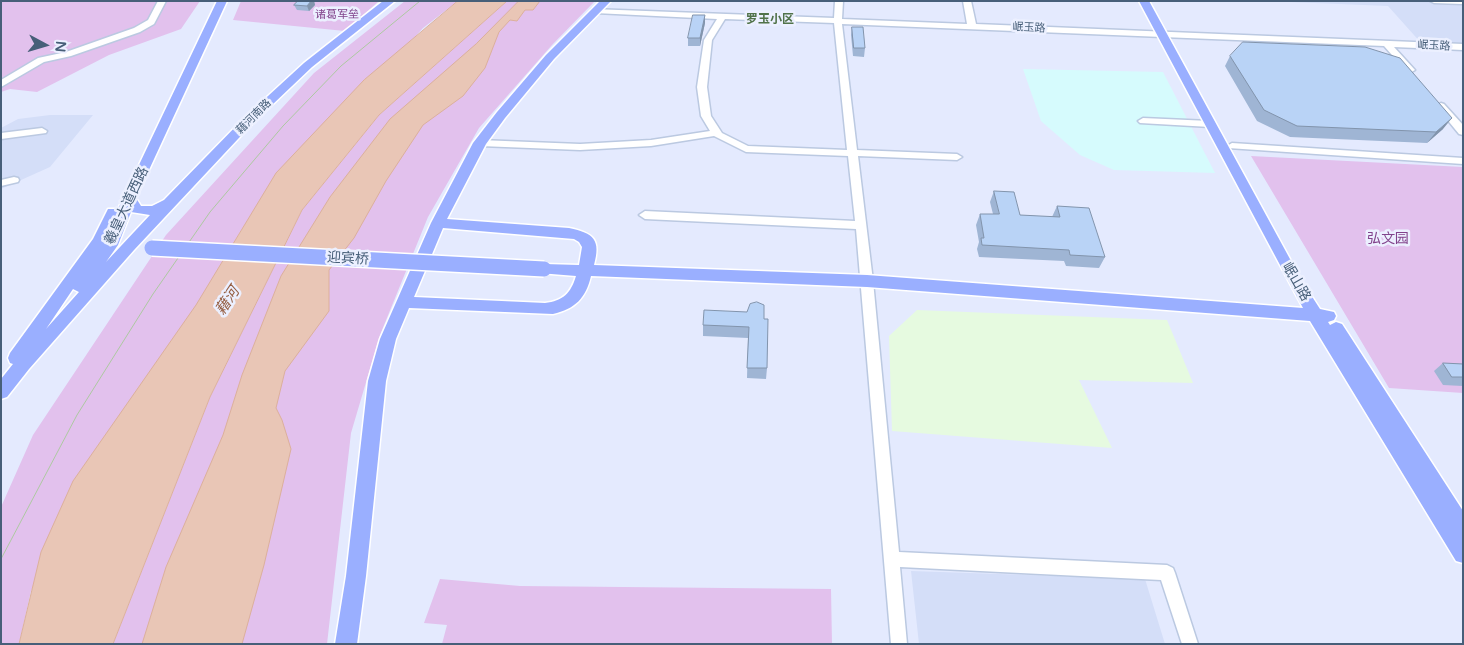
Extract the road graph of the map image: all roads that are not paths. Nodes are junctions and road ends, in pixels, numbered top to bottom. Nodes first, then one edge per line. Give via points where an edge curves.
1 (162, 1) edge
2 (216, 1) edge
3 (222, 1) edge
4 (390, 1) edge
5 (606, 1) edge
6 (839, 1) edge
7 (967, 1) edge
8 (1144, 1) edge
9 (1153, 1) edge
10 (1434, 1) edge
11 (1463, 2) edge
12 (595, 11) junction
13 (722, 17) junction
14 (838, 22) junction
15 (972, 26) junction
16 (1167, 34) junction
17 (1387, 44) junction
18 (1463, 47) edge
19 (1418, 80) edge
20 (1, 84) edge
21 (1431, 95) edge
22 (1143, 121) dead end
23 (1210, 124) junction
24 (42, 131) dead end
25 (1463, 132) edge
26 (716, 133) junction
27 (1, 136) edge
28 (480, 144) junction
29 (1232, 146) junction
30 (854, 154) junction
31 (957, 157) dead end
32 (1463, 162) edge
33 (14, 180) dead end
34 (1, 183) edge
35 (129, 198) junction
36 (170, 203) junction
37 (645, 216) dead end
38 (438, 222) junction
39 (860, 225) junction
40 (105, 243) junction
41 (129, 246) junction
42 (585, 270) junction
43 (867, 280) junction
44 (405, 302) junction
45 (1321, 316) junction
46 (24, 364) junction
47 (1, 376) edge
48 (1, 392) edge
49 (1463, 529) edge
50 (1463, 554) edge
51 (891, 559) junction
52 (346, 644) edge
53 (898, 644) edge
54 (1190, 644) edge

1 - 20 street via 151,22 137,30 41,60
2 - 40 main road, 羲皇大道西路
3 - 35 main road, 羲皇大道西路
4 - 36 main road, 藉河南路 via 308,65 248,121
5 - 12 main road
6 - 14 street
7 - 15 street
8 - 16 main road, 岷山路
9 - 16 main road, 岷山路
10 - 11 street
12 - 13 street, 岷玉路
12 - 28 main road via 550,57
13 - 14 street, 岷玉路
13 - 26 street via 708,40 702,87 706,116
14 - 15 street, 岷玉路
14 - 30 street
15 - 16 street, 岷玉路
16 - 17 street, 岷玉路
16 - 23 main road, 岷山路
16 - 29 main road, 岷山路
17 - 18 street, 岷玉路
17 - 19 street
21 - 25 street
22 - 23 street
23 - 45 main road, 岷山路 via 1296,284
24 - 27 street
26 - 28 street via 651,143 580,147
26 - 30 street via 746,149
28 - 38 main road
29 - 32 street
29 - 45 main road, 岷山路 via 1304,276
30 - 31 street
30 - 39 street
33 - 34 street
35 - 36 main road via 141,211 156,210
35 - 40 main road, 羲皇大道西路
36 - 41 main road, 藉河南路
37 - 39 street
38 - 42 main road via 576,234 590,246
38 - 44 main road
39 - 43 street
40 - 41 main road, 迎宾桥
40 - 46 main road, 羲皇大道西路
40 - 47 main road, 羲皇大道西路
41 - 42 main road, 迎宾桥, bridge
41 - 46 main road, 藉河南路
42 - 43 main road, 迎宾桥
42 - 44 main road via 573,300 555,308
43 - 45 main road, 迎宾桥
43 - 51 street
44 - 52 main road via 388,340 376,381
45 - 49 main road, 岷山路
45 - 50 main road, 岷山路
46 - 48 main road, 羲皇大道西路
51 - 53 street
51 - 54 street via 1167,573

